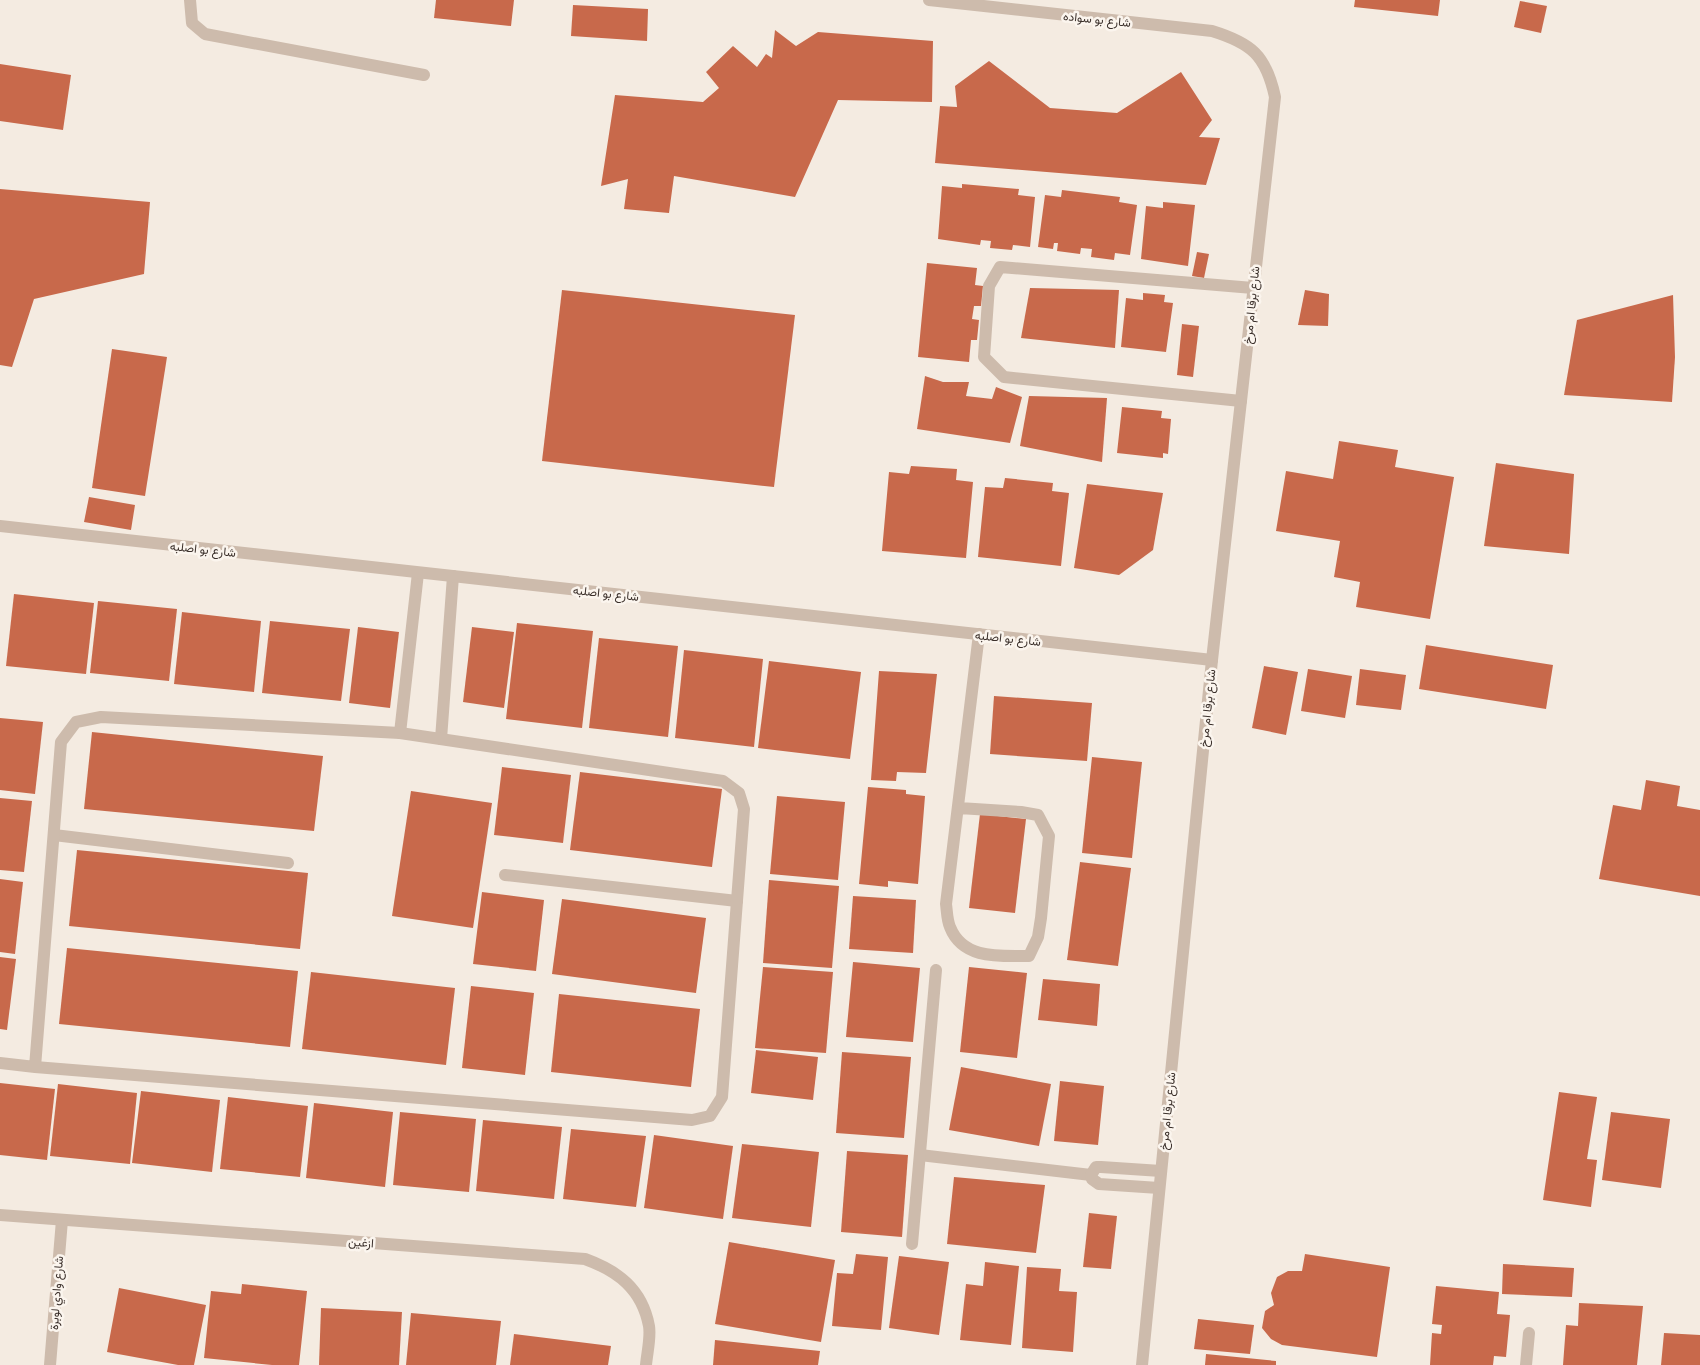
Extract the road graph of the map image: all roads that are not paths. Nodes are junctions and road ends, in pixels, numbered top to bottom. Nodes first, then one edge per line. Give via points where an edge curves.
1 (190, 0) edge
2 (929, 0) edge
3 (990, 4) edge
4 (1258, 55) joint
5 (424, 75) dead end
6 (1253, 288) junction
7 (1241, 401) junction
8 (0, 526) edge
9 (418, 573) junction
10 (453, 576) junction
11 (979, 634) junction
12 (1212, 660) junction
13 (400, 733) junction
14 (441, 739) junction
15 (959, 808) junction
16 (54, 835) junction
17 (288, 863) dead end
18 (506, 875) dead end
19 (737, 900) junction
20 (936, 970) dead end
21 (0, 1063) edge
22 (35, 1066) junction
23 (920, 1155) junction
24 (1161, 1171) junction
25 (1091, 1175) junction
26 (1159, 1188) junction
27 (0, 1215) edge
28 (62, 1220) junction
29 (912, 1244) dead end
30 (1529, 1333) dead end
31 (50, 1365) edge
32 (646, 1365) edge
33 (1142, 1365) edge
34 (1526, 1365) edge

1 - 5 street via 192,23 205,34
2 - 3 street, شارع بو سواده
3 - 4 street, شارع بو سواده via 1212,31 1237,39
4 - 6 street, شارع برقا ام مرخ via 1270,74 1275,97
6 - 7 street, شارع برقا ام مرخ
6 - 7 street via 1000,267 989,286 984,357 1004,377
7 - 12 street, شارع برقا ام مرخ
8 - 9 street, شارع بو اصلبه
9 - 10 street, شارع بو اصلبه
9 - 13 street
10 - 11 street, شارع بو اصلبه
10 - 14 street
11 - 12 street, شارع بو اصلبه
11 - 15 street
12 - 24 street, شارع برقا ام مرخ
13 - 14 street
13 - 16 street via 101,717 76,722 61,742
14 - 19 street via 723,781 739,792 744,809
15 - 15 street via 946,904 950,928 967,950 992,956 1029,956 1038,937 1049,836 1038,815
16 - 17 street
16 - 22 street
18 - 19 street
19 - 22 street via 722,1097 710,1116 692,1120
20 - 23 street
21 - 22 street
23 - 25 street
23 - 29 street
24 - 25 street via 1096,1167
24 - 26 street, شارع برقا ام مرخ
25 - 26 street via 1092,1180 1099,1184
26 - 33 street, شارع برقا ام مرخ
27 - 28 street, ازغين
28 - 31 street, شارع وادي لوبرة
28 - 32 street, ازغين via 585,1259 608,1268 628,1283 642,1303 650,1327
30 - 34 street

